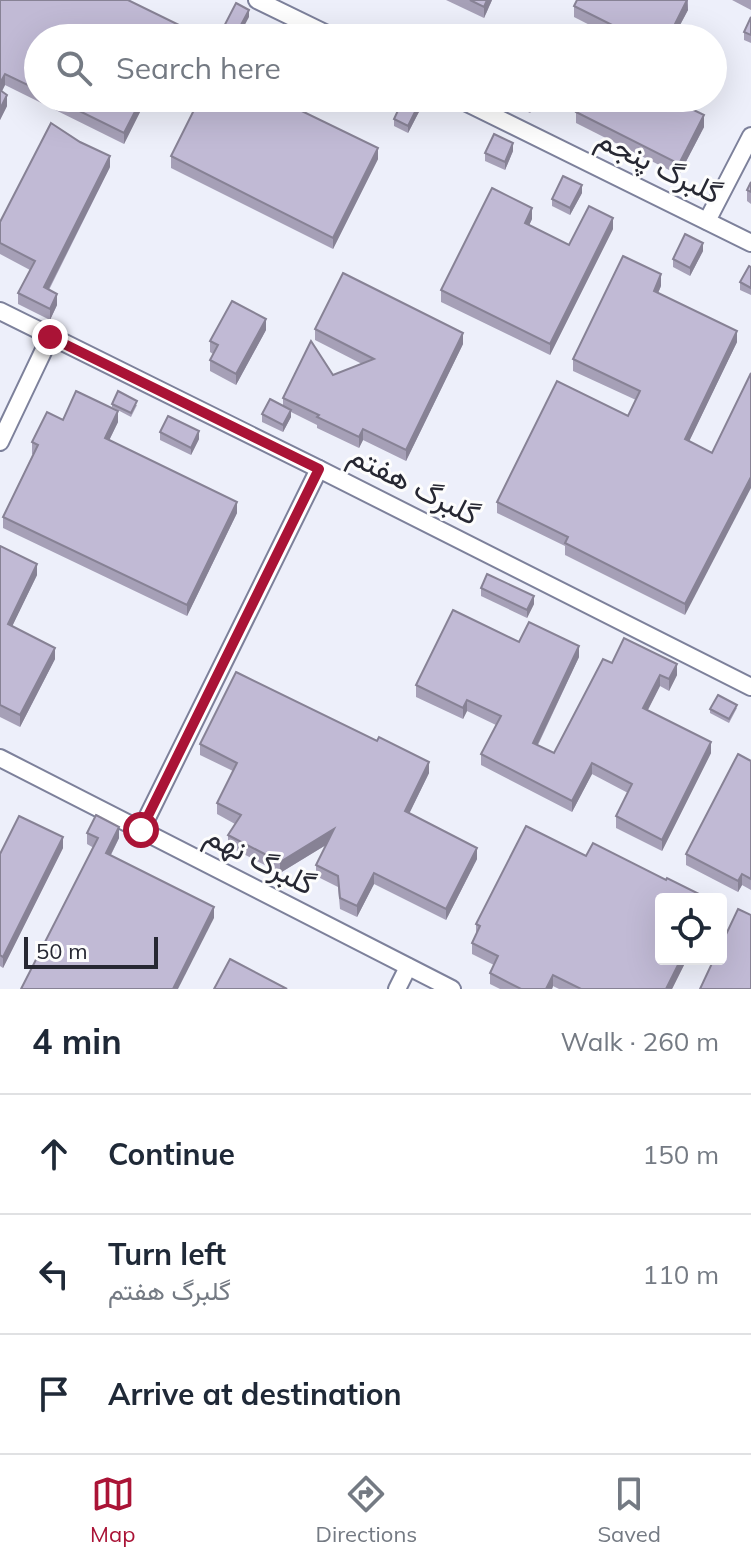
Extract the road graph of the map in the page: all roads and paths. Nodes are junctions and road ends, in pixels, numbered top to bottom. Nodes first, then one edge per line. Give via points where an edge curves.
1 (257, 0) edge
2 (306, 24) edge
3 (485, 112) edge
4 (751, 136) edge
5 (707, 221) junction
6 (751, 243) edge
7 (0, 311) edge
8 (50, 337) junction
9 (0, 442) edge
10 (319, 469) junction
11 (751, 687) edge
12 (0, 758) edge
13 (141, 830) junction
14 (408, 967) junction
15 (397, 989) edge
16 (452, 989) edge

1 - 2 street
3 - 5 street, گلبرگ پنجم
4 - 5 street
5 - 6 street, گلبرگ پنجم
7 - 8 street, گلبرگ هفتم
8 - 9 street
8 - 10 street, گلبرگ هفتم
10 - 11 street, گلبرگ هفتم
10 - 13 street
12 - 13 street, گلبرگ نهم
13 - 14 street, گلبرگ نهم
14 - 15 street
14 - 16 street, گلبرگ نهم

